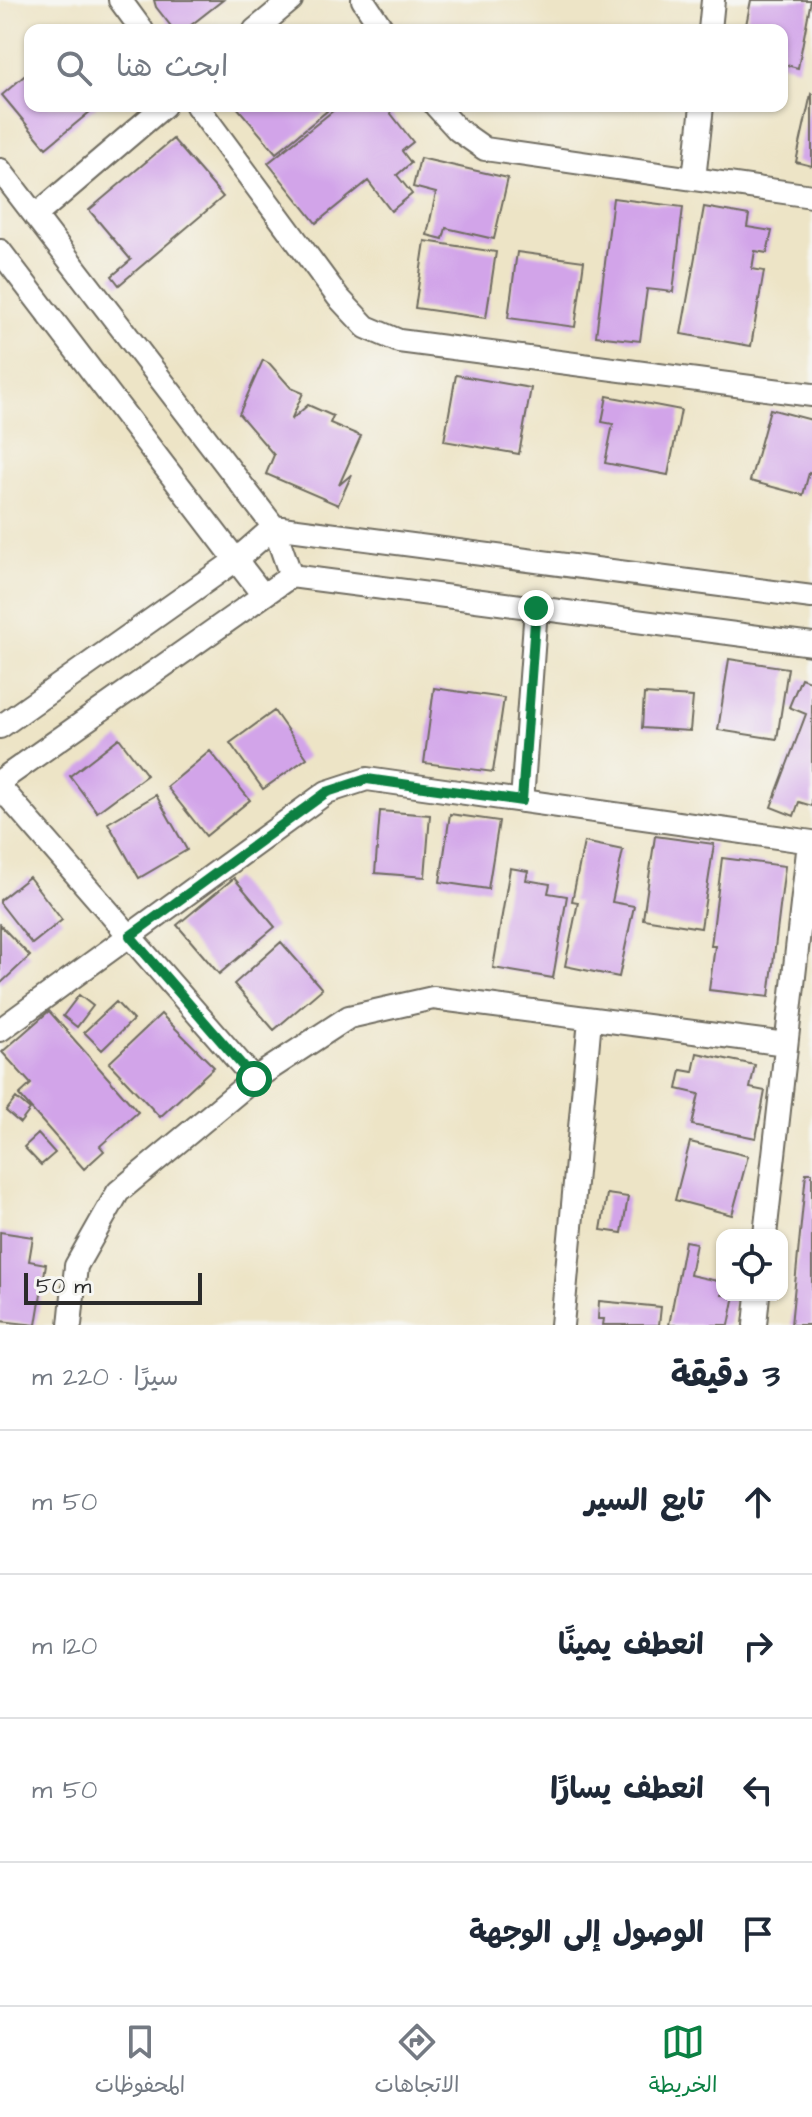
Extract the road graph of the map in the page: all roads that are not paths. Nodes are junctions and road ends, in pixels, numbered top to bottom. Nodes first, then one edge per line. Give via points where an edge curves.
1 (120, 0) edge
2 (291, 0) edge
3 (363, 0) edge
4 (713, 0) edge
5 (138, 24) edge
6 (262, 24) edge
7 (379, 24) edge
8 (711, 24) edge
9 (157, 112) edge
10 (201, 112) edge
11 (442, 112) edge
12 (701, 112) edge
13 (0, 170) edge
14 (694, 179) junction
15 (812, 196) edge
16 (35, 216) junction
17 (0, 251) edge
18 (812, 395) edge
19 (274, 527) junction
20 (236, 560) junction
21 (291, 576) junction
22 (263, 595) junction
23 (812, 597) edge
24 (536, 608) junction
25 (812, 644) edge
26 (0, 727) edge
27 (0, 784) edge
28 (522, 801) junction
29 (810, 842) edge
30 (130, 936) junction
31 (590, 1019) junction
32 (0, 1030) edge
33 (786, 1044) junction
34 (254, 1079) junction
35 (766, 1229) edge
36 (757, 1301) edge
37 (70, 1325) edge
38 (562, 1325) edge
39 (755, 1325) edge

1 - 5 street
2 - 6 street
3 - 7 street
4 - 8 street
9 - 16 street
10 - 18 street via 366,327 399,341
11 - 14 street via 485,149
12 - 14 street
13 - 16 street
14 - 15 street
16 - 19 street
17 - 20 street
19 - 20 street
19 - 21 street
19 - 23 street
20 - 22 street
20 - 26 street
21 - 22 street
21 - 24 street
22 - 27 street
24 - 25 street
24 - 28 street
27 - 30 street
28 - 29 street
28 - 30 street via 367,779 327,792
29 - 33 street
30 - 32 street
30 - 34 street
31 - 33 street
31 - 34 street via 433,998 349,1017
31 - 38 street
33 - 35 street
34 - 37 street via 118,1192 76,1266
36 - 39 street

